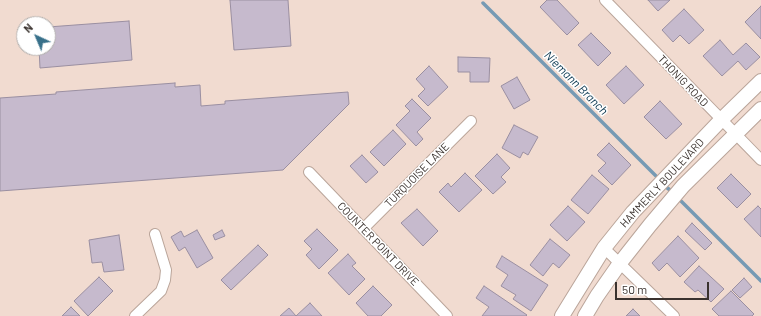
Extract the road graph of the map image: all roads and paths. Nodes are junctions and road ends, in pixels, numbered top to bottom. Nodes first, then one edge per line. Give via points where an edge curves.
1 (605, 0) edge
2 (761, 81) edge
3 (761, 109) edge
4 (721, 120) junction
5 (471, 121) dead end
6 (735, 134) junction
7 (761, 160) edge
8 (309, 172) dead end
9 (363, 229) junction
10 (155, 234) dead end
11 (604, 248) junction
12 (620, 263) junction
13 (135, 316) edge
14 (447, 316) edge
15 (562, 316) edge
16 (585, 316) edge
17 (674, 316) edge

1 - 4 street, THONIG ROAD
2 - 4 main road, HAMMERLY BOULEVARD
3 - 6 main road, HAMMERLY BOULEVARD
4 - 6 street, THONIG ROAD
4 - 11 main road, HAMMERLY BOULEVARD via 633,212
5 - 9 street, TURQUOISE LANE
6 - 7 street, THONIG ROAD
6 - 12 main road, HAMMERLY BOULEVARD via 683,186
8 - 9 street, COUNTER POINT DRIVE
9 - 14 street, COUNTER POINT DRIVE
10 - 13 street via 166,270 165,280 161,291
11 - 12 street
11 - 15 main road, HAMMERLY BOULEVARD
12 - 16 main road, HAMMERLY BOULEVARD
12 - 17 street

